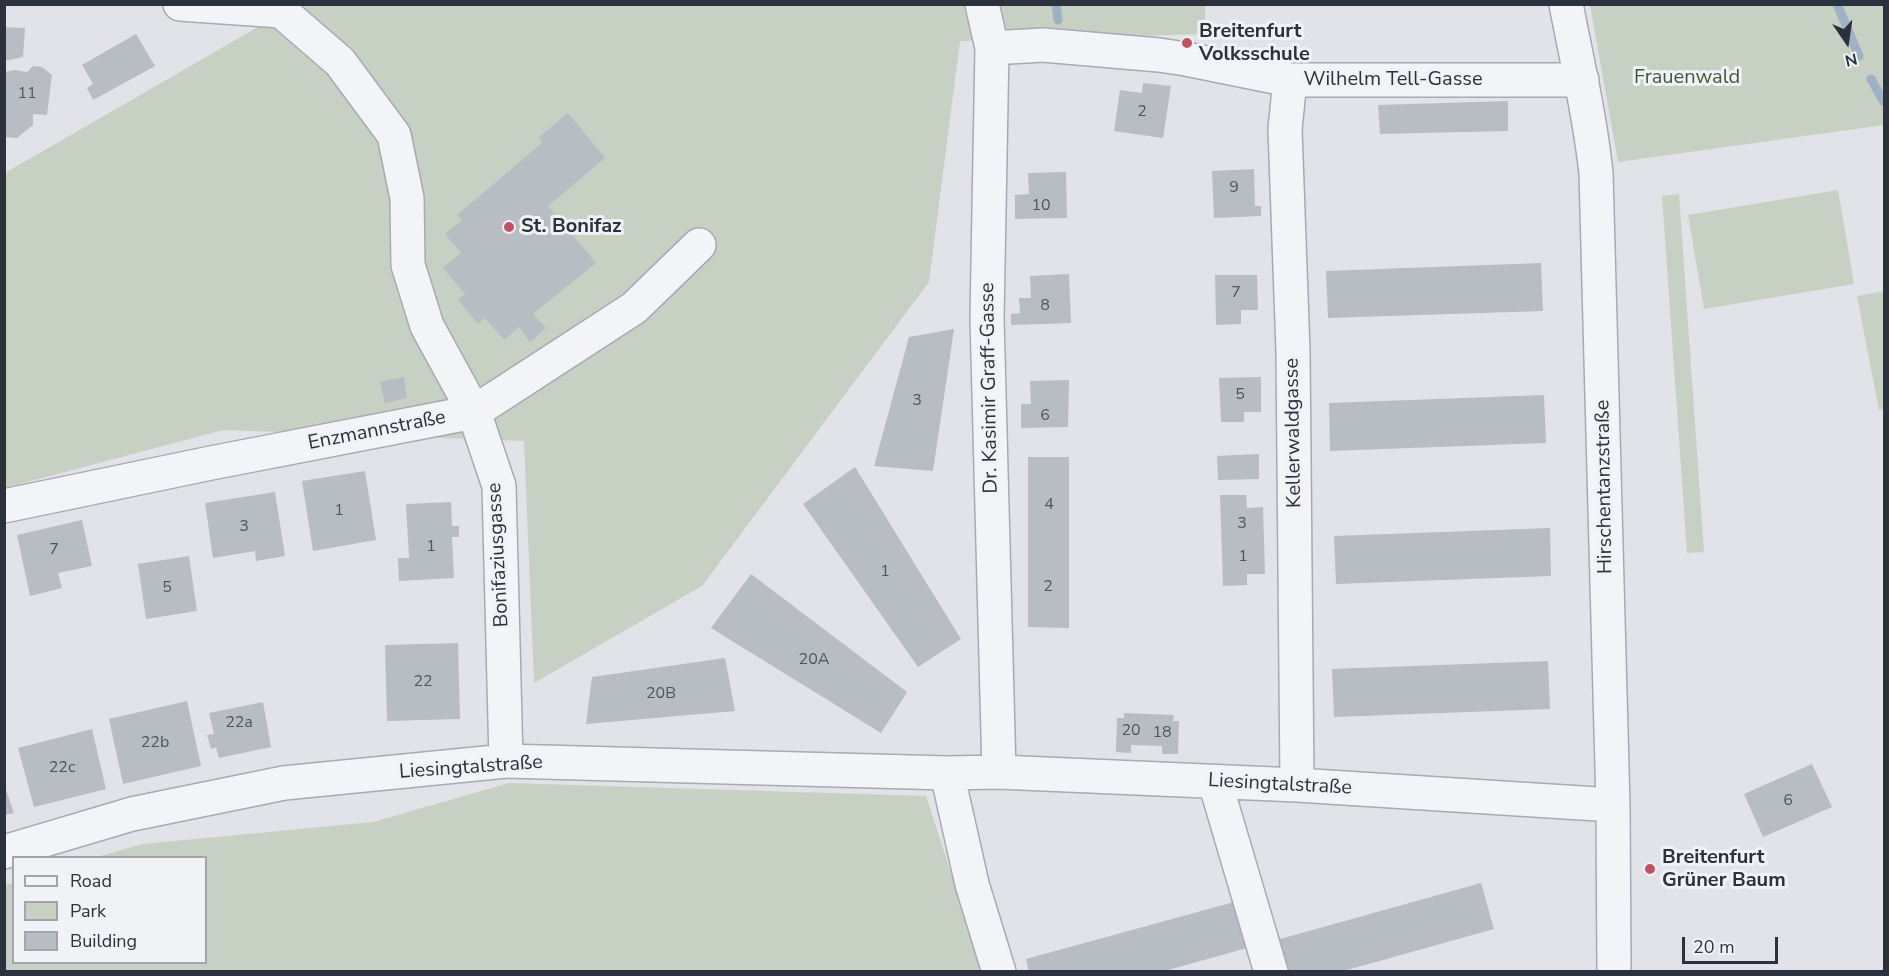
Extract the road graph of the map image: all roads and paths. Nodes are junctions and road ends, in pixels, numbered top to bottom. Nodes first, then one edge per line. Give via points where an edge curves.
1 (180, 4) edge
2 (982, 4) edge
3 (1566, 4) edge
4 (992, 48) junction
5 (1290, 80) junction
6 (1581, 80) junction
7 (699, 245) dead end
8 (474, 412) junction
9 (4, 506) edge
10 (506, 761) junction
11 (999, 772) junction
12 (947, 773) junction
13 (1215, 782) junction
14 (1297, 785) junction
15 (1613, 805) junction
16 (4, 852) edge
17 (999, 972) edge
18 (1271, 972) edge
19 (1614, 972) edge

1 - 8 street, Bonifaziusgasse via 280,11 340,62 394,135 407,198 408,265 427,326
2 - 4 street, Dr. Kasimir Graff-Gasse
3 - 6 street, Hirschentanzstraße
4 - 5 street, Wilhelm Tell-Gasse via 1043,45 1159,55
4 - 11 street, Dr. Kasimir Graff-Gasse via 987,318
5 - 6 street, Wilhelm Tell-Gasse
5 - 14 street, Kellerwaldgasse via 1285,129 1293,351
6 - 15 street, Hirschentanzstraße via 1596,173
7 - 8 street, Enzmannstraße via 634,308
8 - 9 street, Enzmannstraße
8 - 10 street, Bonifaziusgasse via 500,486
10 - 12 street, Liesingtalstraße
10 - 16 street, Liesingtalstraße via 284,783 132,814
11 - 12 street, Liesingtalstraße
11 - 13 street, Liesingtalstraße
12 - 17 street via 972,884
13 - 14 street, Liesingtalstraße
13 - 18 street
14 - 15 street, Liesingtalstraße
15 - 19 street, Hirschentanzstraße

